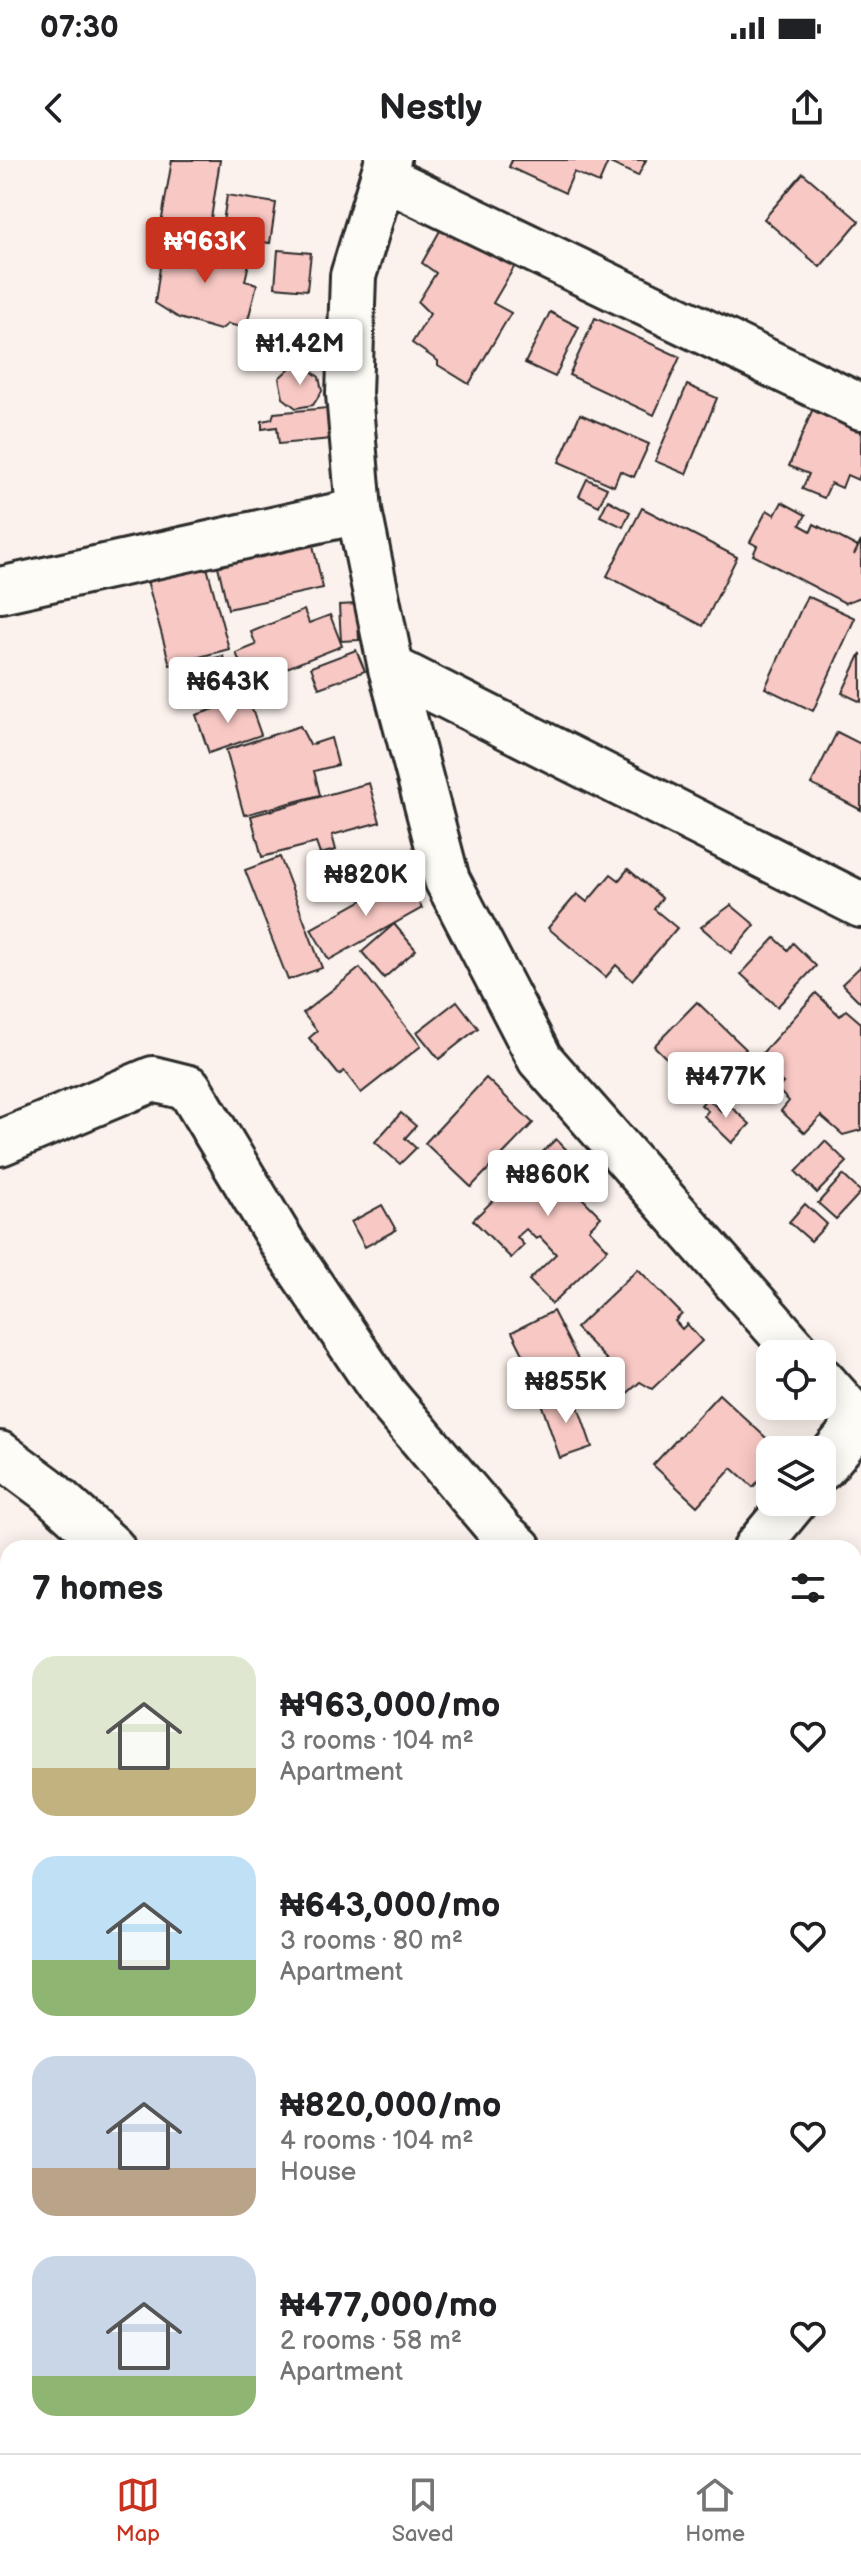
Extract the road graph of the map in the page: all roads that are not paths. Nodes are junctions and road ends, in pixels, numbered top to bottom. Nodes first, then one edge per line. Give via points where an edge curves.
1 (386, 168) edge
2 (861, 407) edge
3 (359, 511) junction
4 (0, 590) edge
5 (391, 668) junction
6 (861, 905) edge
7 (0, 1143) edge
8 (787, 1340) edge
9 (836, 1396) edge
10 (860, 1423) edge
11 (836, 1451) edge
12 (0, 1454) edge
13 (782, 1516) edge
14 (103, 1540) edge
15 (510, 1540) edge
16 (763, 1540) edge

1 - 2 street
1 - 3 street via 353,276 349,394
3 - 4 street
3 - 5 street
5 - 6 street
5 - 8 street via 447,880 540,1059
7 - 15 street via 153,1079 189,1088 283,1244 385,1395
9 - 10 street
10 - 11 street
12 - 14 street
13 - 16 street

